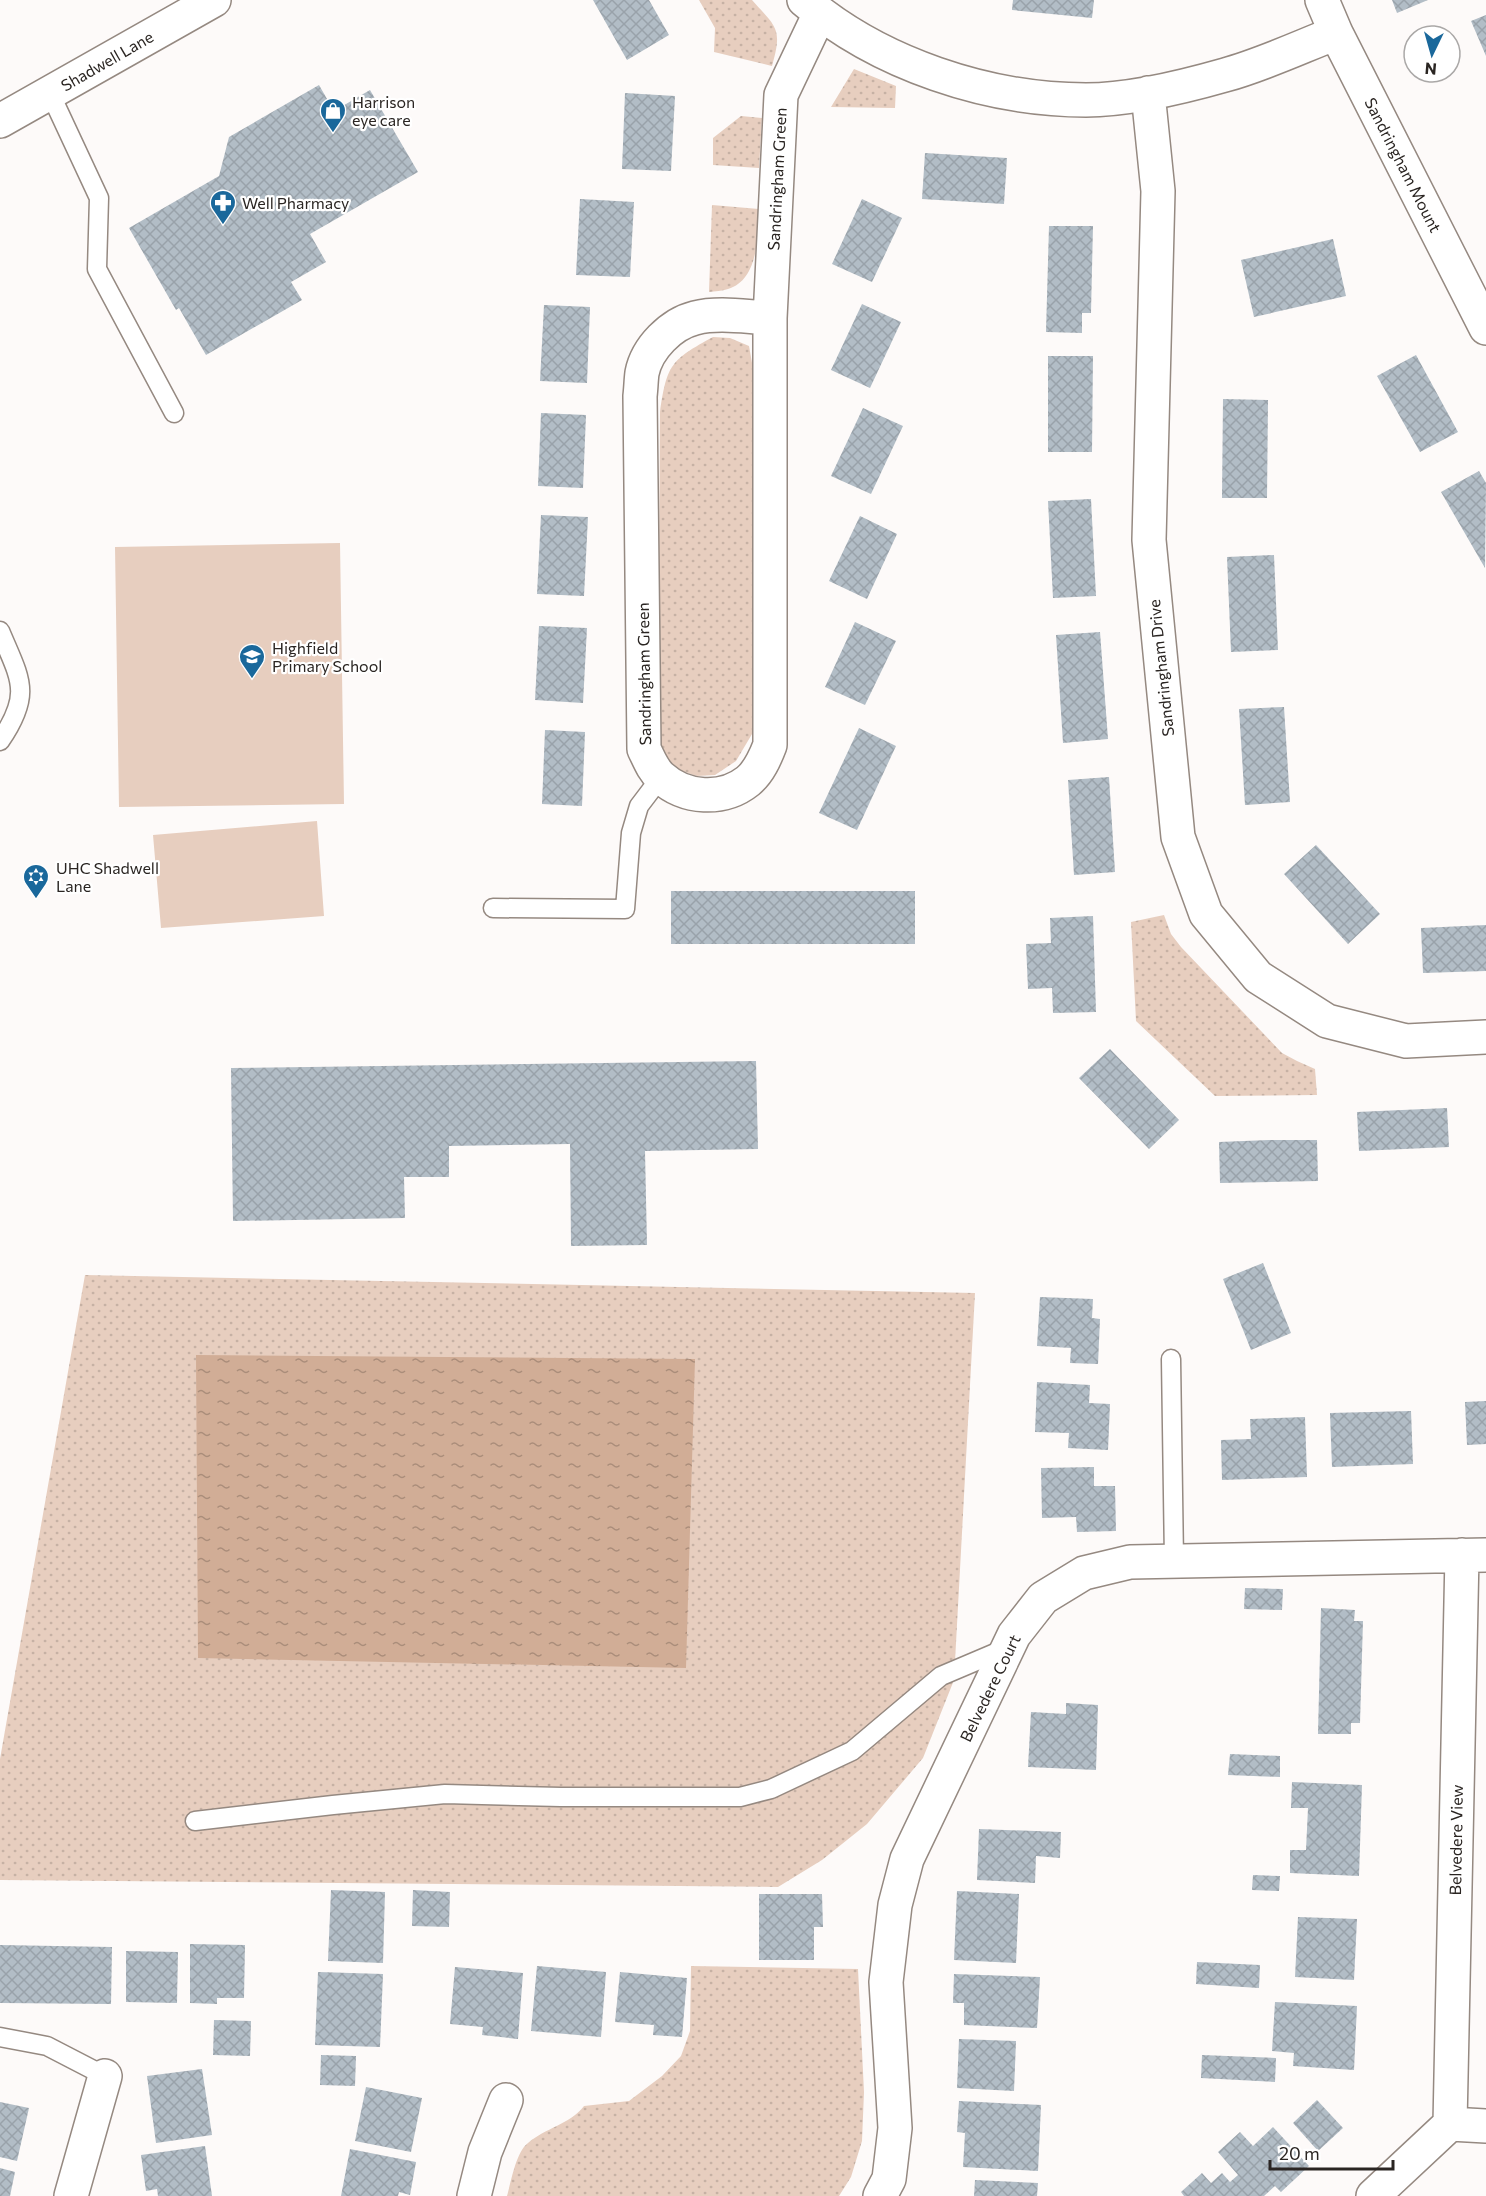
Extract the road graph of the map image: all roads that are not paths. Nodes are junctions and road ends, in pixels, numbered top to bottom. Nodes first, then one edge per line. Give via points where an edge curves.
1 (214, 0) edge
2 (1322, 0) edge
3 (812, 7) edge
4 (1336, 33) junction
5 (50, 93) junction
6 (1148, 93) junction
7 (0, 121) edge
8 (770, 318) junction
9 (1486, 328) edge
10 (174, 413) dead end
11 (0, 631) edge
12 (0, 741) edge
13 (661, 777) junction
14 (493, 908) dead end
15 (1486, 1036) edge
16 (1171, 1359) dead end
17 (1474, 1555) edge
18 (1174, 1561) junction
19 (1008, 1648) junction
20 (195, 1821) dead end
21 (0, 2037) edge
22 (105, 2076) joint
23 (506, 2100) dead end
24 (1450, 2124) junction
25 (1486, 2126) edge
26 (71, 2196) edge
27 (474, 2196) edge
28 (880, 2196) edge
29 (1373, 2196) edge

1 - 5 street, Shadwell Lane
2 - 4 street, Sandringham Mount
3 - 6 street via 881,52 948,79 1018,94 1087,100
3 - 8 street, Sandringham Green via 781,94
4 - 6 street via 1227,75
4 - 9 street, Sandringham Mount
5 - 7 street, Shadwell Lane
5 - 10 lane via 99,198 97,269
6 - 15 street, Sandringham Drive via 1158,191 1149,540 1178,837 1206,914 1258,977 1327,1021 1406,1041
8 - 13 street, Sandringham Green via 770,745 762,764 748,780 730,791 709,796 688,793
8 - 13 street, Sandringham Green via 695,318 672,329 653,347 642,371 644,749
11 - 12 lane via 21,681 21,702
13 - 14 lane via 639,806 631,833 625,909
16 - 18 lane
17 - 18 street, Belvedere Court
17 - 24 street, Belvedere View
18 - 19 street, Belvedere Court via 1130,1562 1083,1573 1043,1599
19 - 20 lane via 941,1676 852,1751 771,1789 740,1797 445,1794
19 - 28 street, Belvedere Court via 907,1859 896,1905 886,1982 895,2128 889,2179
21 - 22 lane via 47,2046
22 - 26 street
23 - 27 street via 485,2152
24 - 25 street
24 - 29 street

